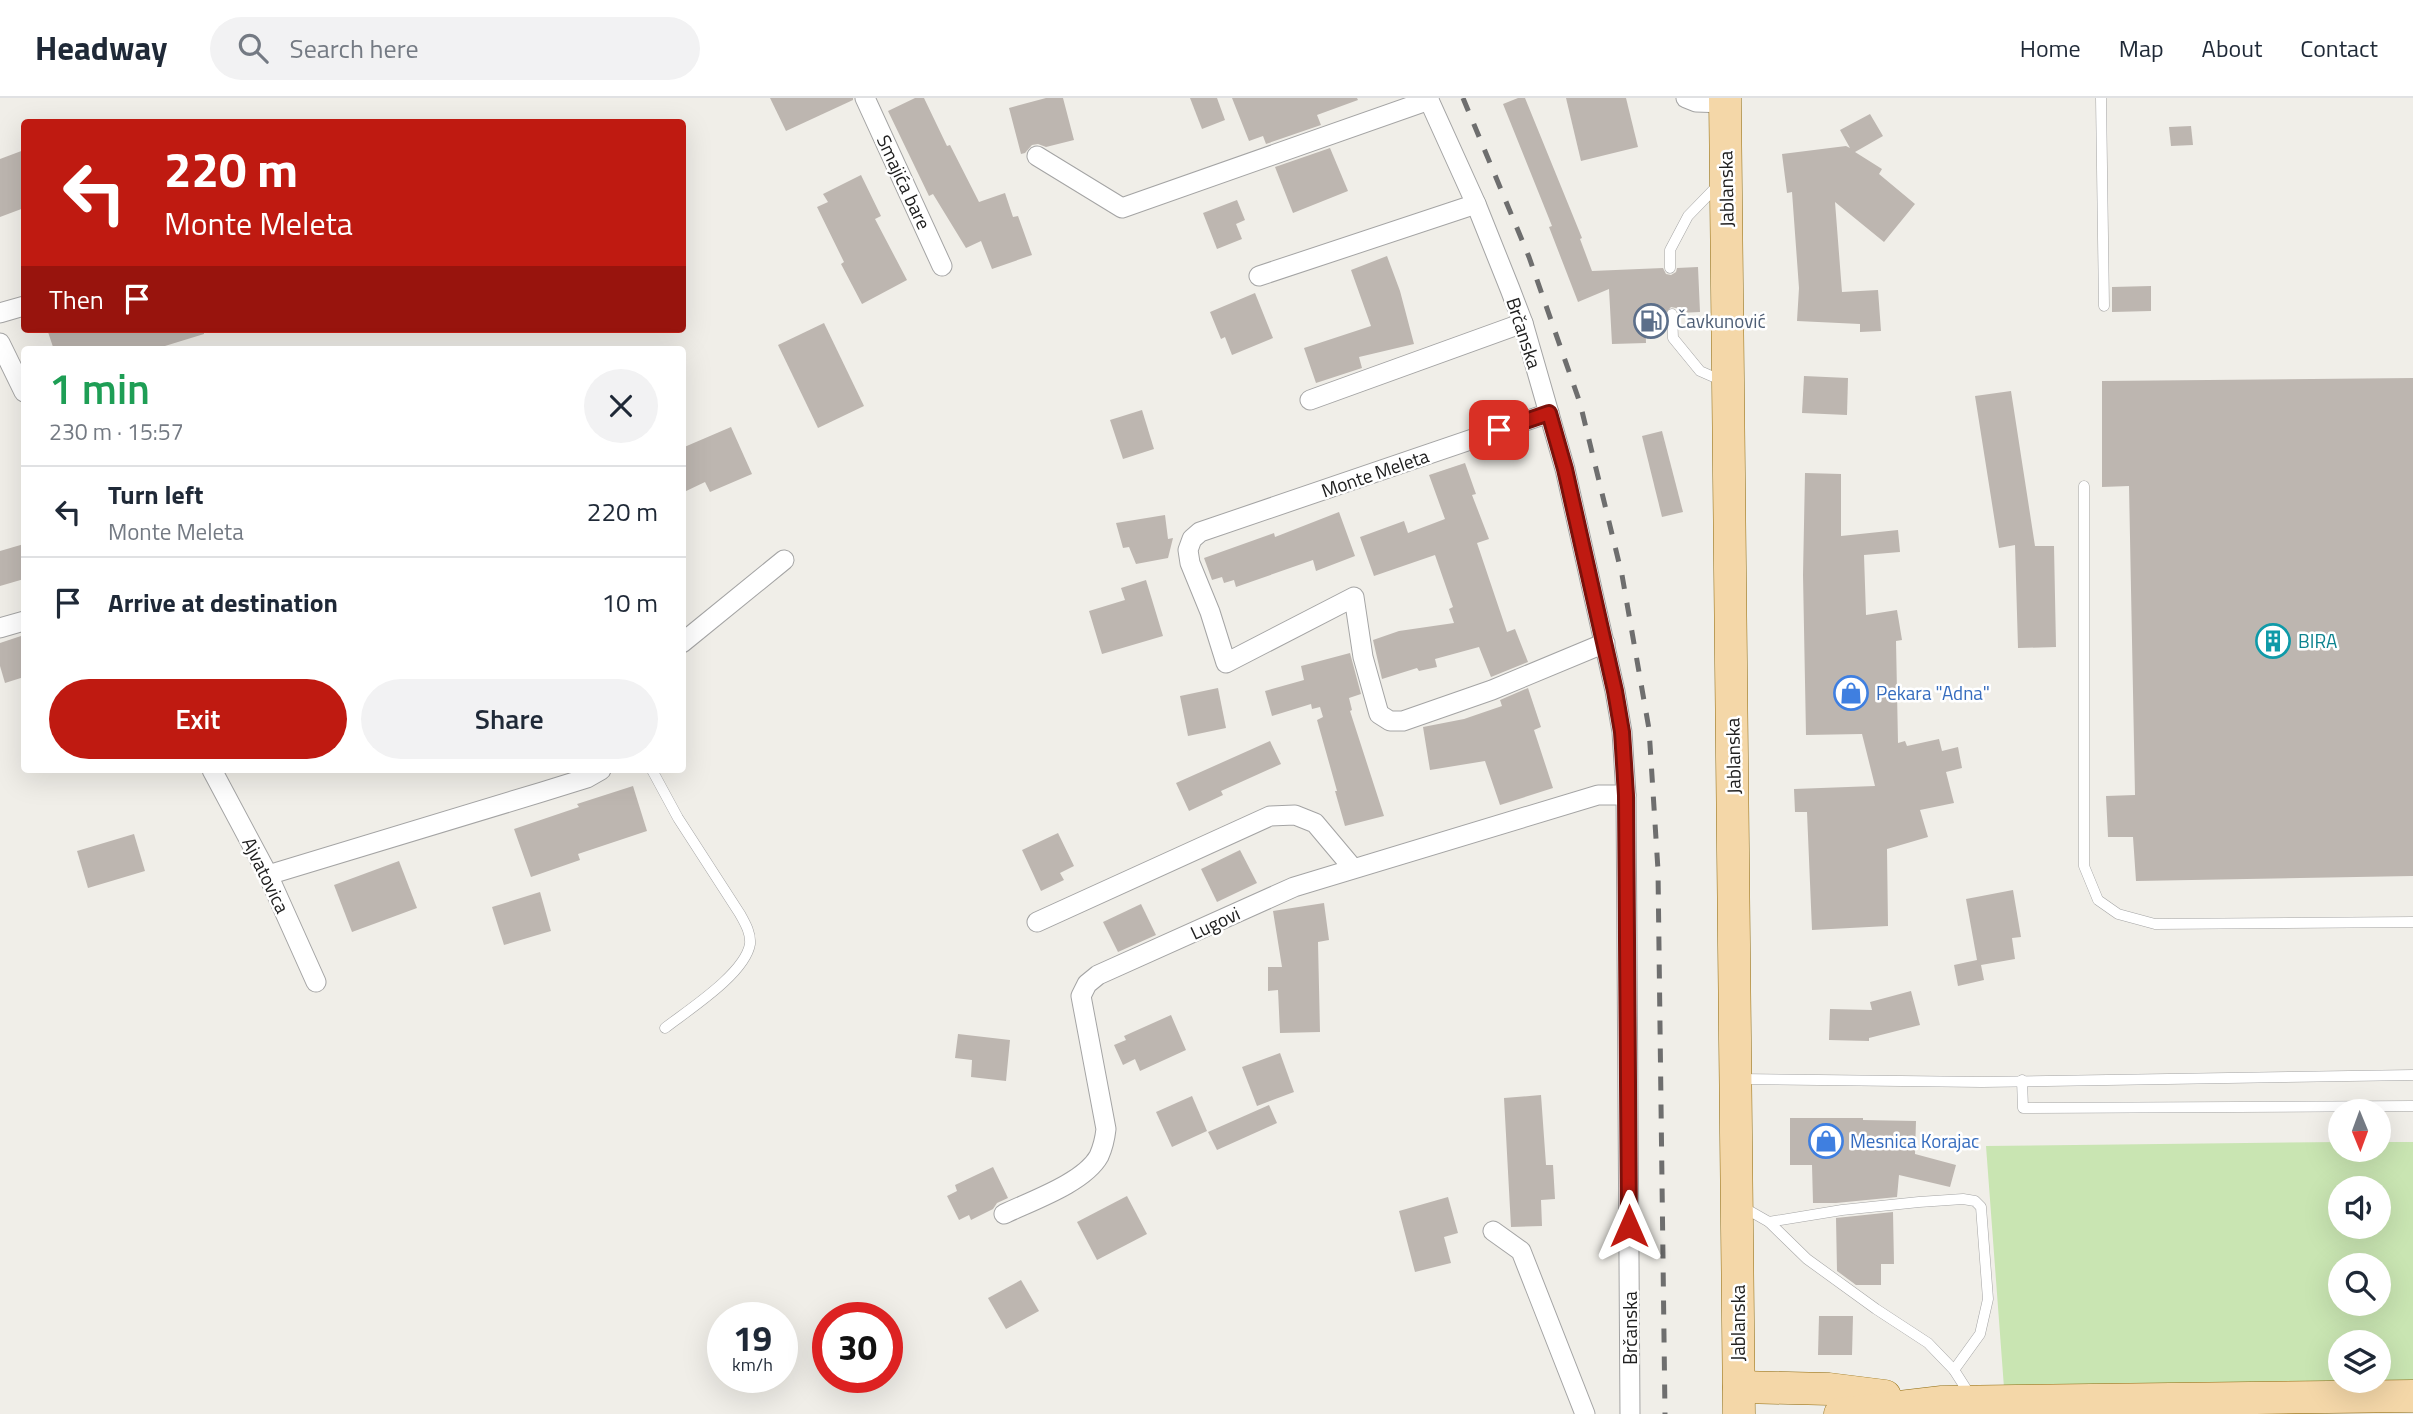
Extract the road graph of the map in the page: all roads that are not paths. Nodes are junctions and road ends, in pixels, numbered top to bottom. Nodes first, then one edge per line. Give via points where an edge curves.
1 (865, 98) edge
2 (1686, 98) edge
3 (2101, 98) edge
4 (1429, 99) edge
5 (1725, 101) edge
6 (1037, 156) dead end
7 (1727, 176) junction
8 (1476, 204) junction
9 (942, 266) dead end
10 (1671, 268) dead end
11 (1259, 276) dead end
12 (2104, 306) dead end
13 (21, 307) edge
14 (0, 313) edge
15 (1672, 314) dead end
16 (1523, 323) junction
17 (0, 343) edge
18 (1728, 383) junction
19 (21, 386) edge
20 (1310, 400) dead end
21 (1549, 413) junction
22 (2084, 486) dead end
23 (784, 560) dead end
24 (21, 622) edge
25 (0, 628) edge
26 (686, 640) edge
27 (1605, 643) junction
28 (214, 773) edge
29 (596, 773) edge
30 (654, 773) edge
31 (1626, 795) junction
32 (1352, 867) junction
33 (268, 875) junction
34 (1037, 922) dead end
35 (2413, 922) edge
36 (316, 982) dead end
37 (665, 1028) dead end
38 (2413, 1075) edge
39 (1737, 1079) junction
40 (2022, 1080) junction
41 (2413, 1106) edge
42 (1738, 1205) junction
43 (1004, 1214) dead end
44 (1769, 1222) junction
45 (1493, 1231) dead end
46 (1954, 1370) junction
47 (2413, 1396) edge
48 (1942, 1402) junction
49 (1974, 1402) junction
50 (1745, 1404) edge
51 (1584, 1414) edge
52 (1630, 1414) edge
53 (1840, 1414) edge

1 - 9 street, Smajića bare
2 - 5 street
3 - 12 lane
4 - 6 street via 1122,208
4 - 8 street, Brčanska
5 - 7 main road, Jablanska
7 - 10 lane via 1688,216 1670,250
7 - 18 main road, Jablanska
8 - 11 street
8 - 16 street, Brčanska
13 - 14 street
15 - 18 lane via 1673,338 1700,371
16 - 20 street
16 - 21 street, Brčanska
17 - 19 street
18 - 39 main road, Jablanska
21 - 27 street, Brčanska
21 - 27 street, Monte Meleta via 1200,532 1188,550 1190,563 1226,663 1354,597 1363,657 1379,714 1390,721 1403,721 1492,690
22 - 35 lane via 2084,866 2098,900 2118,914 2155,924
23 - 26 street
24 - 25 street
27 - 31 street, Brčanska via 1622,732
28 - 33 street, Ajvatovica
29 - 33 street
30 - 37 lane via 740,914 750,944 743,961 728,977
31 - 32 street, Lugovi via 1598,795
31 - 52 street, Brčanska
32 - 34 street via 1315,823 1295,815 1270,816
32 - 43 street, Lugovi via 1294,887 1087,984 1081,996 1082,1011 1106,1129 1104,1143 1089,1169 1078,1177
33 - 36 street, Ajvatovica
38 - 40 lane
39 - 40 lane
39 - 42 main road, Jablanska
40 - 41 lane via 2023,1108
42 - 44 lane
42 - 50 main road, Jablanska
44 - 46 lane via 1807,1259 1928,1343
44 - 46 lane via 1919,1202 1975,1201 1981,1207 1988,1299 1980,1334
45 - 51 street via 1521,1251
46 - 49 lane
47 - 49 main road
48 - 49 main road
48 - 50 main road via 1829,1389
48 - 53 main road

